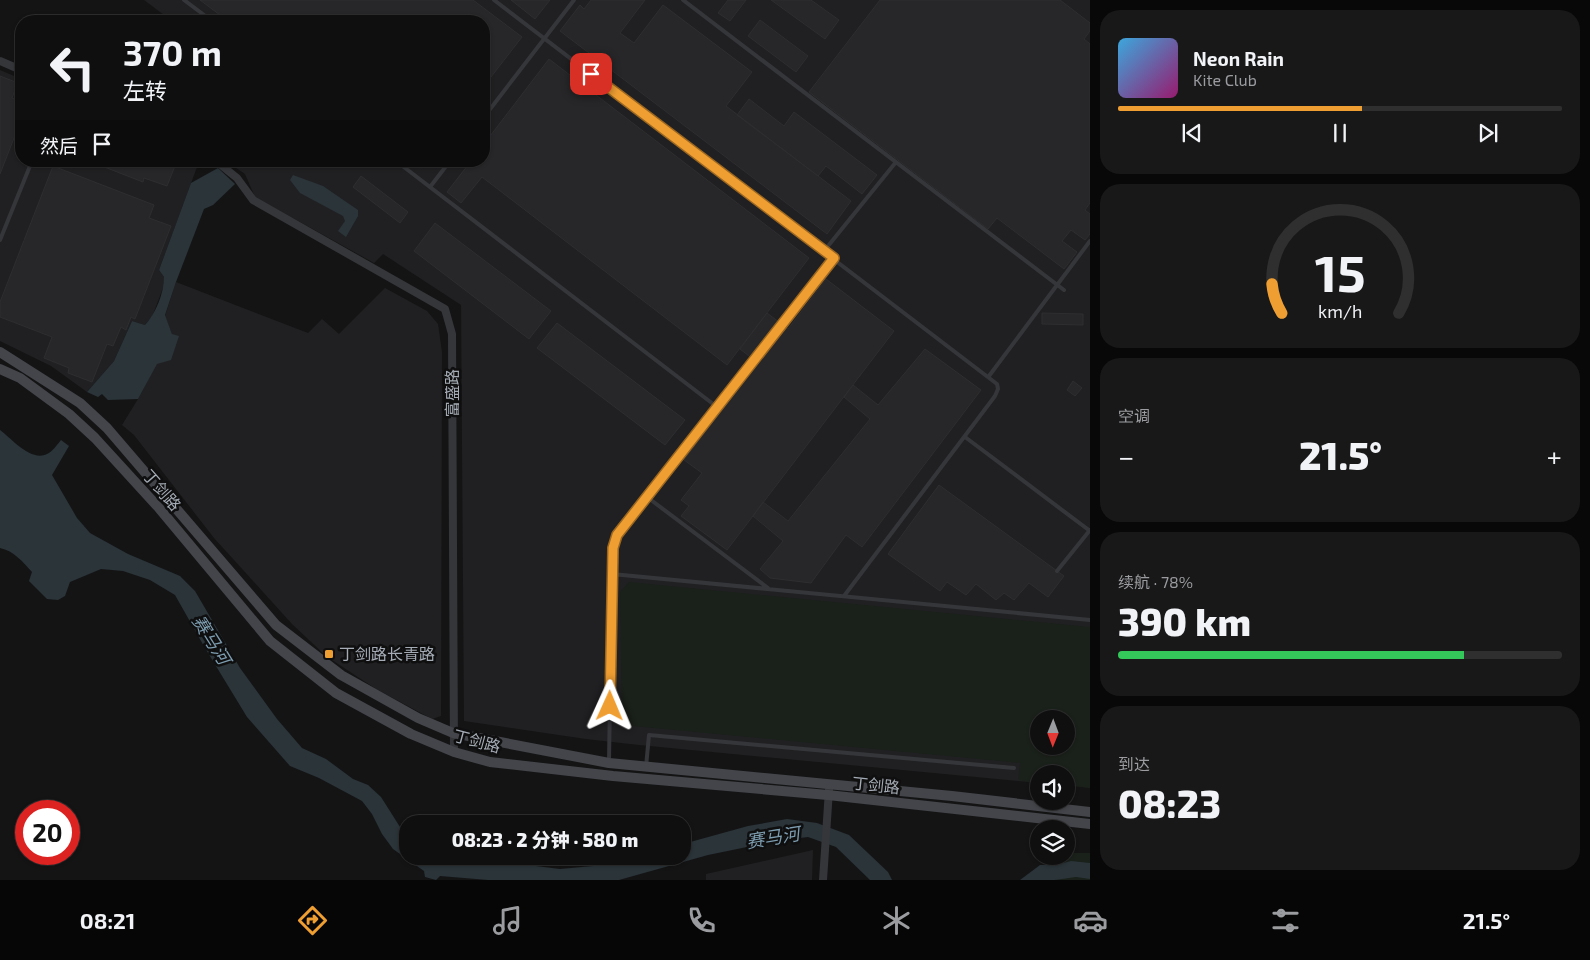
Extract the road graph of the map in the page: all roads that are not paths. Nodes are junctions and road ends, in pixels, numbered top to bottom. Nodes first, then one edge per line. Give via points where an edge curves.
1 (184, 0) edge
2 (494, 0) edge
3 (574, 0) edge
4 (683, 0) edge
5 (204, 15) edge
6 (544, 38) junction
7 (0, 61) edge
8 (15, 67) edge
9 (490, 109) edge
10 (896, 162) junction
11 (30, 167) edge
12 (223, 167) edge
13 (404, 167) edge
14 (445, 167) edge
15 (430, 187) junction
16 (0, 240) edge
17 (1090, 241) edge
18 (824, 251) junction
19 (834, 258) junction
20 (1057, 285) junction
21 (1064, 290) dead end
22 (0, 352) edge
23 (0, 369) edge
24 (989, 376) junction
25 (717, 407) junction
26 (965, 437) junction
27 (647, 497) junction
28 (1090, 531) edge
29 (1057, 571) dead end
30 (612, 574) junction
31 (770, 589) junction
32 (844, 596) junction
33 (1090, 620) edge
34 (453, 733) junction
35 (454, 752) junction
36 (609, 763) junction
37 (646, 766) junction
38 (1014, 768) dead end
39 (829, 784) junction
40 (828, 795) junction
41 (1090, 812) edge
42 (1090, 824) edge
43 (823, 880) edge

1 - 5 lane
2 - 6 lane
3 - 6 lane
4 - 10 lane
6 - 9 lane
6 - 18 lane
7 - 8 street
10 - 18 lane
10 - 20 lane
11 - 16 lane
12 - 34 street, 富盛路 via 237,178 253,200 445,309 452,334
13 - 15 lane
14 - 15 lane
15 - 25 lane
17 - 20 lane
18 - 19 lane
19 - 24 lane
19 - 25 lane
20 - 21 lane
20 - 24 lane
22 - 34 main road, 丁剑路 via 80,403 107,428 276,624 341,675 418,718
23 - 35 main road, 丁剑路 via 20,378 70,414 96,438 270,641 336,693 411,734
24 - 26 lane via 998,389
25 - 27 lane
26 - 28 lane
26 - 32 lane
27 - 30 lane via 617,535
27 - 31 lane
28 - 29 lane
30 - 31 lane
30 - 36 lane
31 - 32 lane
32 - 33 lane
34 - 35 street, 富盛路
34 - 36 main road, 丁剑路
35 - 40 main road, 丁剑路 via 490,762
36 - 37 main road, 丁剑路
37 - 38 lane via 649,735
37 - 39 main road, 丁剑路
39 - 40 street
39 - 41 main road, 丁剑路
40 - 42 main road, 丁剑路
40 - 43 street

